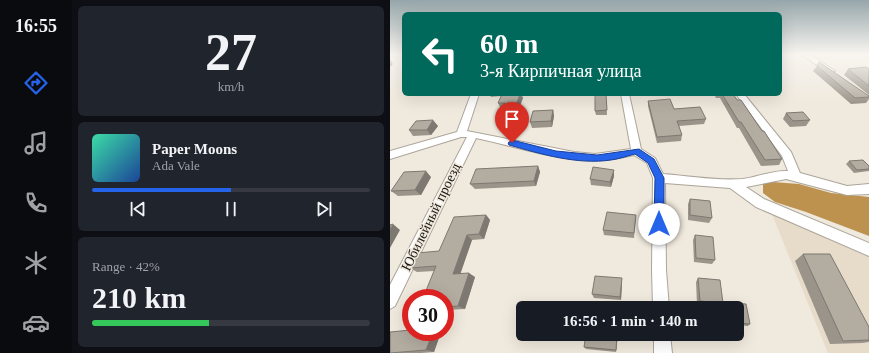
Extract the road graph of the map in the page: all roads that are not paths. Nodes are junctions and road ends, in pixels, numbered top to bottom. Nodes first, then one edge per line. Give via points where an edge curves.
1 (828, 70) edge
2 (839, 78) edge
3 (475, 96) edge
4 (625, 96) edge
5 (742, 96) edge
6 (467, 134) junction
7 (636, 151) junction
8 (390, 155) edge
9 (796, 176) junction
10 (659, 178) junction
11 (733, 184) junction
12 (869, 189) edge
13 (869, 250) edge
14 (390, 301) edge
15 (660, 301) edge
16 (662, 341) edge
17 (663, 353) edge

1 - 2 street
3 - 6 street, Юбилейный проезд
4 - 7 street
5 - 9 street via 787,155
6 - 7 street via 556,154 582,157 612,157
6 - 8 street
6 - 14 street, Юбилейный проезд
7 - 10 street via 651,161
9 - 11 street via 775,176
9 - 12 street via 832,188 858,191
10 - 11 street
10 - 15 street via 658,270
11 - 13 street via 760,203
16 - 17 street

